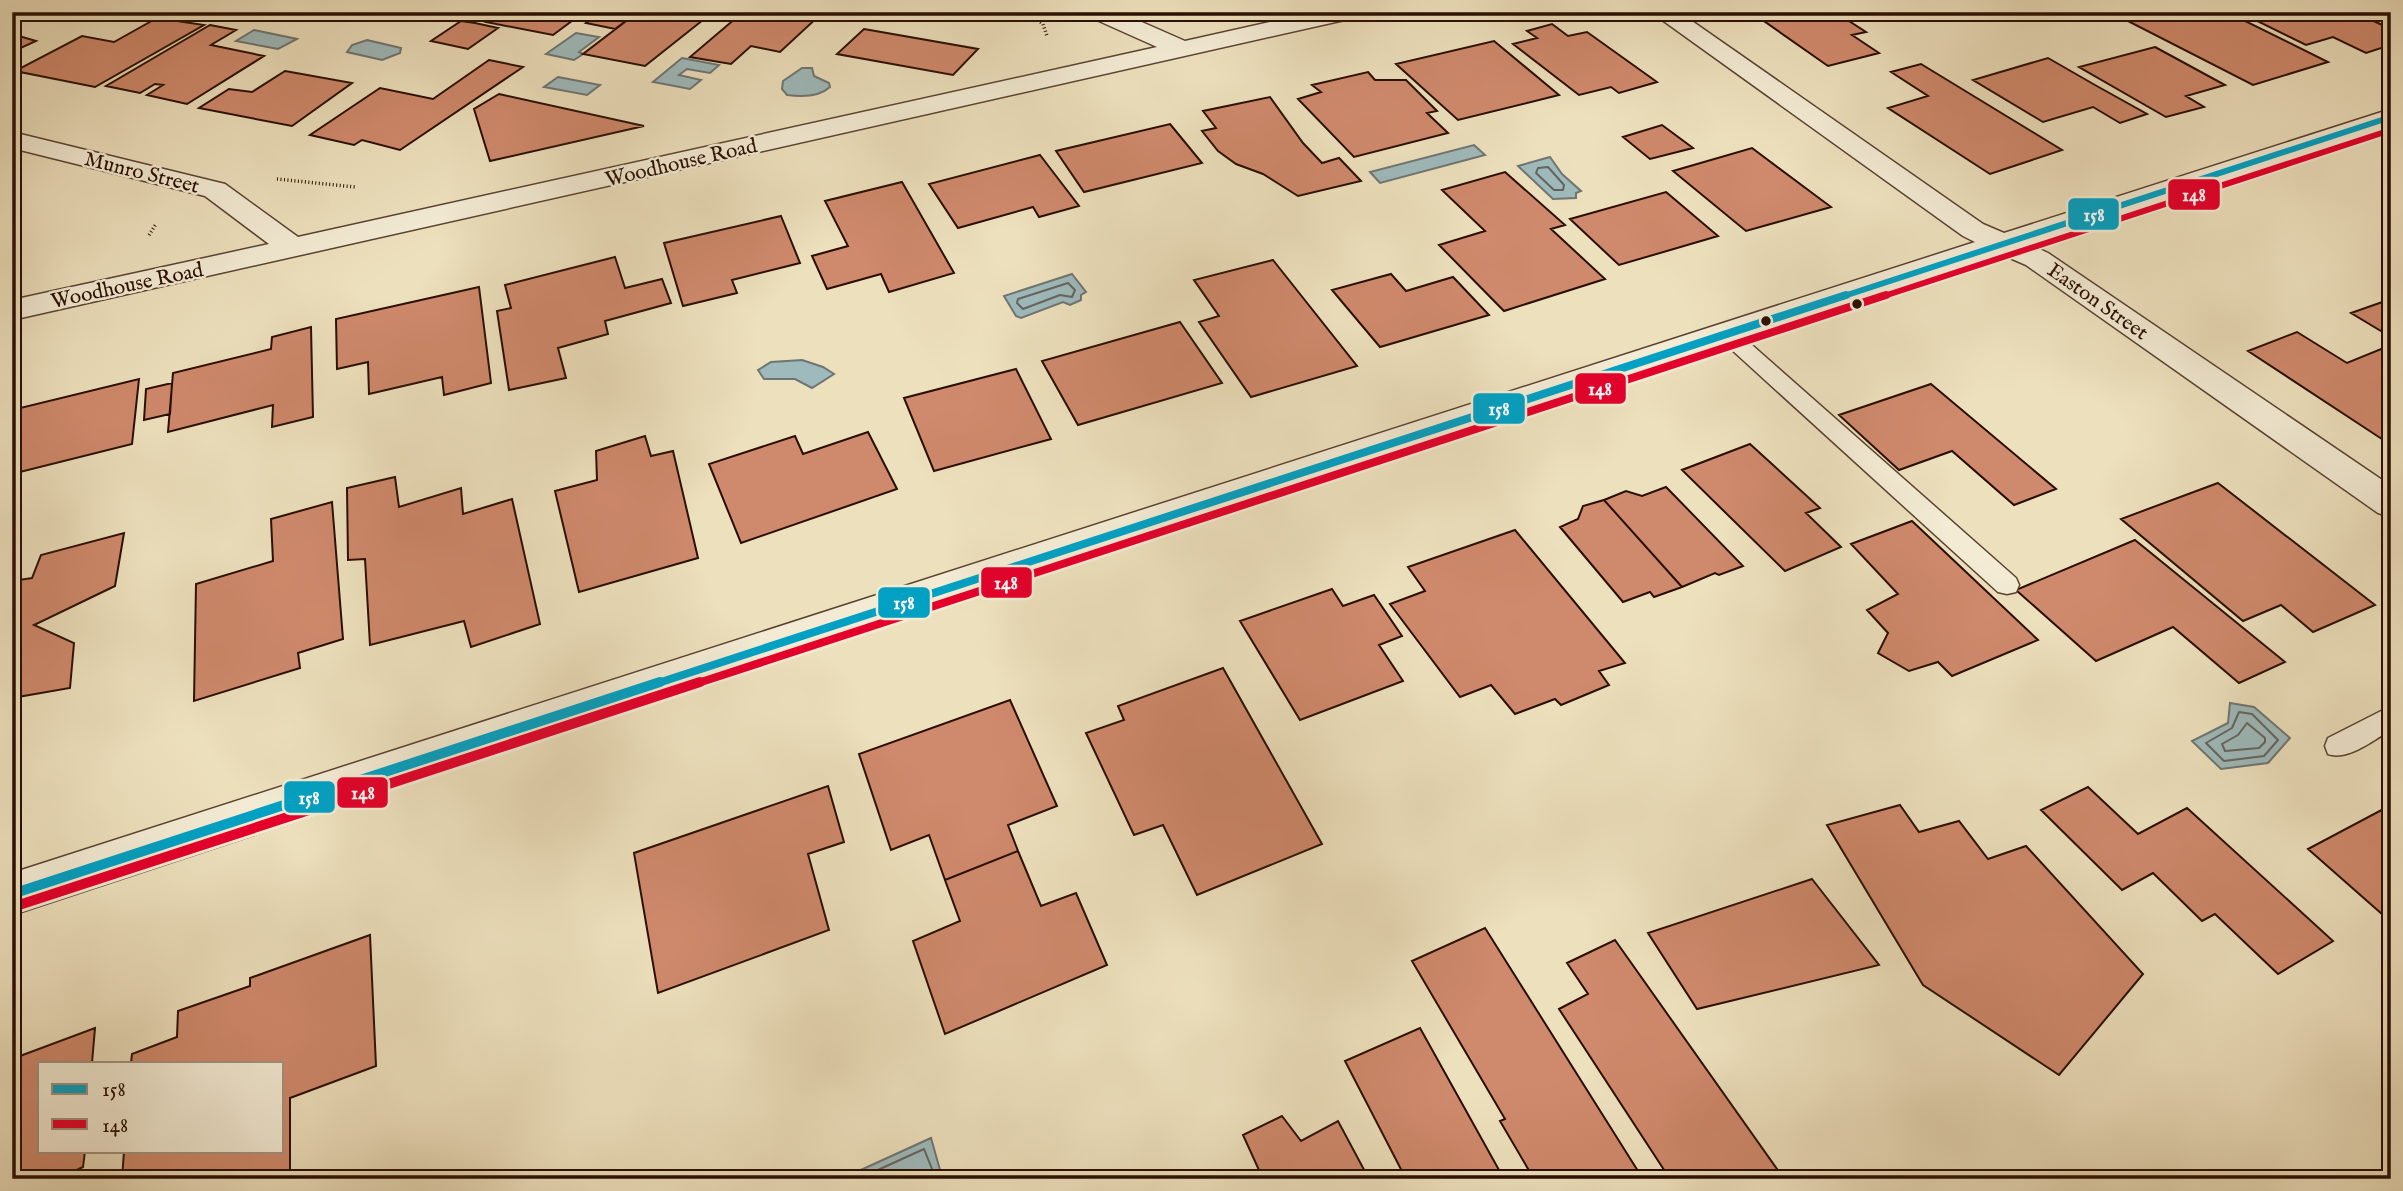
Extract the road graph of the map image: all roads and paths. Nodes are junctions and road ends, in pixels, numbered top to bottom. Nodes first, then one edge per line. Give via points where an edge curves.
1 (1098, 12) edge
2 (1349, 12) edge
3 (1662, 12) edge
4 (1180, 48) junction
5 (2391, 117) edge
6 (12, 140) edge
7 (2004, 244) junction
8 (295, 249) junction
9 (12, 310) edge
10 (1728, 335) junction
11 (2391, 504) edge
12 (2007, 585) dead end
13 (2391, 718) edge
14 (2338, 746) dead end
15 (12, 894) edge

1 - 4 street
2 - 4 street, Woodhouse Road
3 - 7 street, Easton Street via 1973,230
4 - 8 street, Woodhouse Road
5 - 7 street
6 - 8 street, Munro Street via 215,190
7 - 10 street
7 - 11 street, Easton Street via 2037,259
8 - 9 street, Woodhouse Road
10 - 12 lane
10 - 15 street
13 - 14 lane

